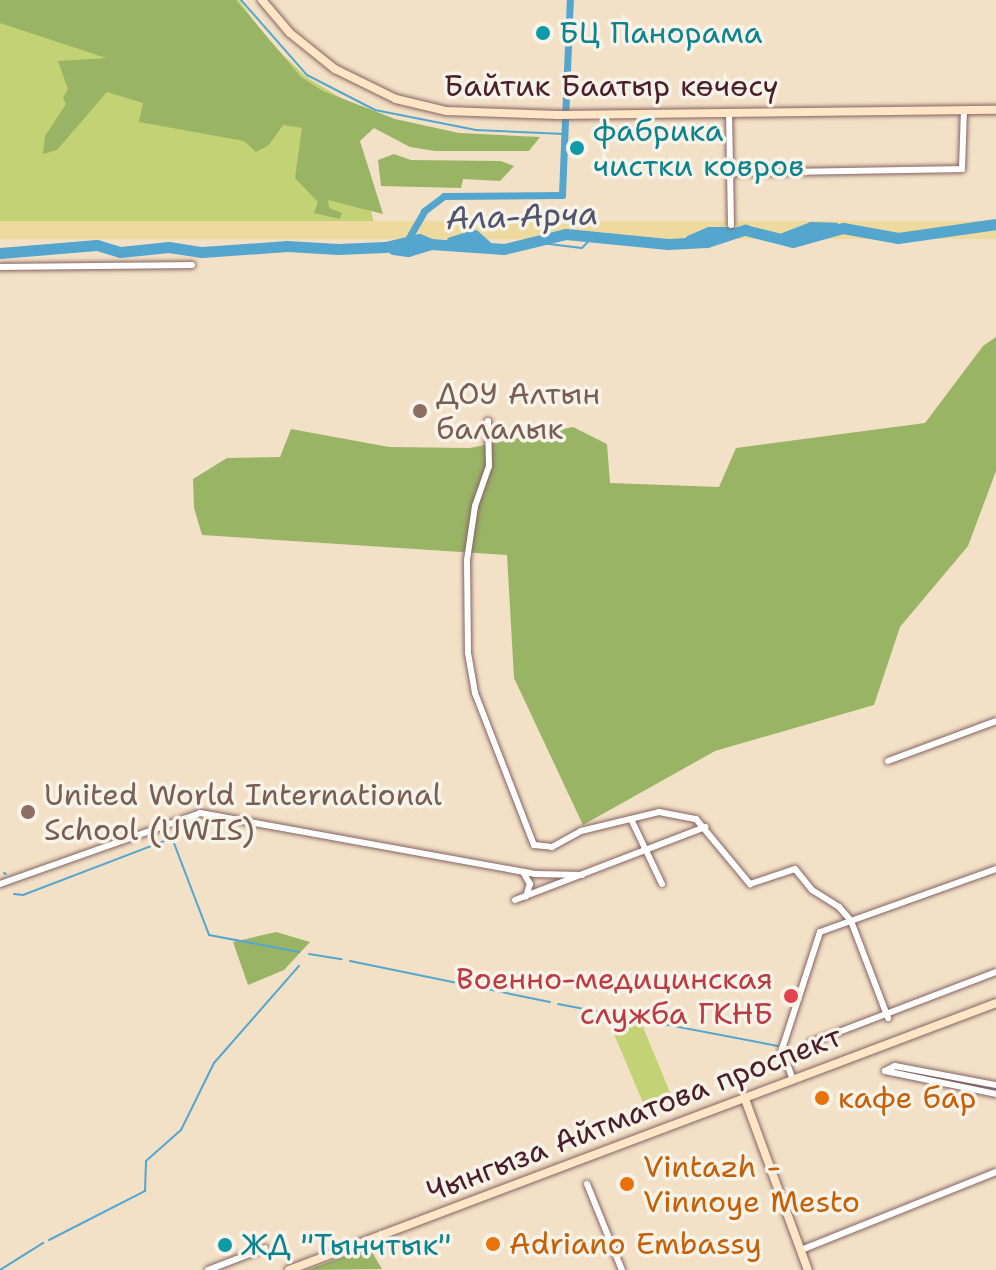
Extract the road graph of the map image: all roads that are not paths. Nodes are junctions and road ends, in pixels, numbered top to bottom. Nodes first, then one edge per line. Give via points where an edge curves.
1 (262, 0) edge
2 (964, 110) junction
3 (996, 110) edge
4 (729, 112) junction
5 (730, 173) junction
6 (731, 225) dead end
7 (192, 265) dead end
8 (0, 267) edge
9 (488, 421) dead end
10 (996, 721) edge
11 (888, 761) dead end
12 (631, 819) junction
13 (705, 827) junction
14 (648, 850) junction
15 (996, 869) edge
16 (523, 872) junction
17 (582, 875) junction
18 (0, 884) edge
19 (662, 884) dead end
20 (526, 896) junction
21 (515, 900) dead end
22 (851, 921) junction
23 (996, 972) edge
24 (996, 1003) edge
25 (888, 1016) junction
26 (810, 1043) dead end
27 (793, 1080) junction
28 (996, 1085) edge
29 (996, 1094) edge
30 (745, 1099) junction
31 (996, 1172) edge
32 (587, 1184) dead end
33 (265, 1248) dead end
34 (801, 1250) junction
35 (208, 1270) edge
36 (289, 1270) edge
37 (622, 1270) edge
38 (808, 1270) edge

1 - 4 main road, Байтик Баатыр көчөсү via 321,59 396,99 460,113
2 - 3 main road, Байтик Баатыр көчөсү
2 - 4 main road, Байтик Баатыр көчөсү
2 - 5 street via 962,169
4 - 5 street
5 - 6 street
7 - 8 street
9 - 12 street via 489,466 475,506 467,560 468,653 475,693 534,845 552,847 581,831
10 - 11 street
12 - 13 street via 669,812
12 - 14 street
13 - 14 street
13 - 22 street via 750,884 795,869
14 - 17 street
14 - 19 street
15 - 22 street
16 - 17 street
16 - 18 street via 200,813
16 - 20 street via 530,884
17 - 20 street
20 - 21 street
22 - 25 street
22 - 27 street via 820,932 782,1049
23 - 25 street
24 - 27 main road, Чынгыза Айтматова проспект
25 - 26 street
27 - 30 main road, Чынгыза Айтматова проспект
28 - 29 street via 888,1069
30 - 34 main road
30 - 36 main road, Чынгыза Айтматова проспект
31 - 34 street
32 - 37 street
33 - 35 street
34 - 38 main road

